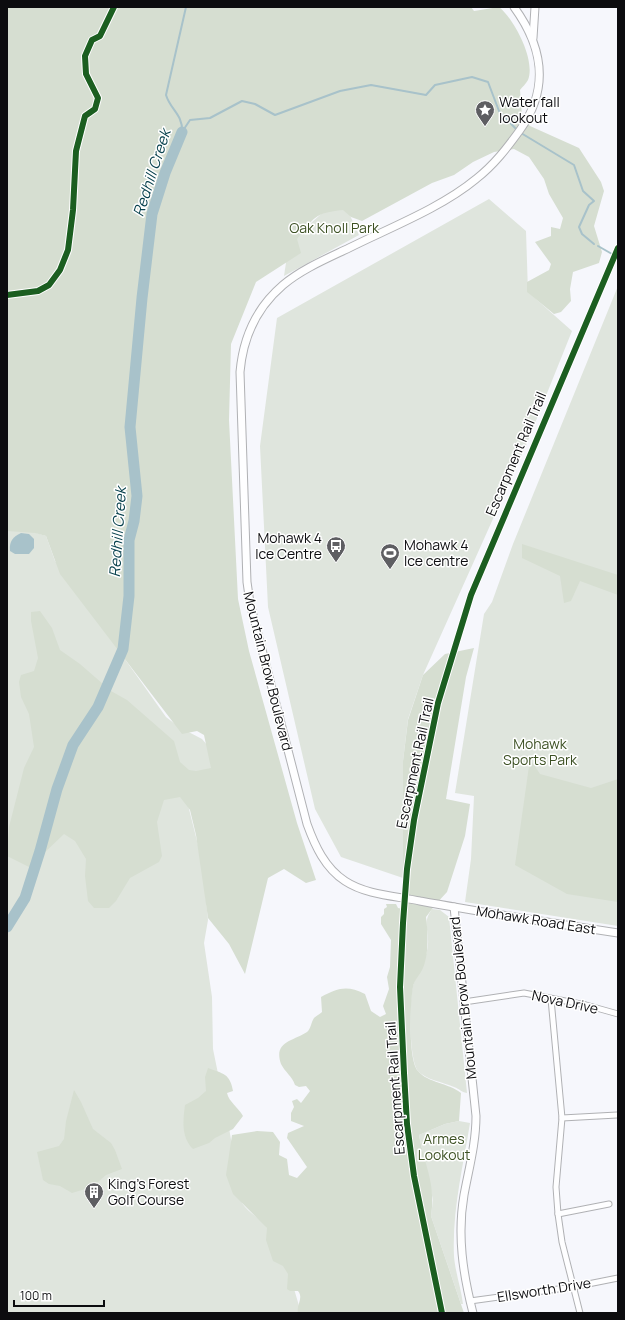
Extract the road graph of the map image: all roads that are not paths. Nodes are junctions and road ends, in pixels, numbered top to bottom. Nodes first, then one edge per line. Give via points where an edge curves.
1 (514, 7) edge
2 (535, 7) edge
3 (533, 40) junction
4 (454, 907) junction
5 (618, 933) edge
6 (551, 999) junction
7 (464, 1002) junction
8 (618, 1014) edge
9 (617, 1115) dead end
10 (562, 1118) junction
11 (609, 1204) dead end
12 (558, 1214) junction
13 (618, 1278) edge
14 (573, 1287) junction
15 (470, 1301) junction
16 (473, 1313) edge
17 (580, 1313) edge

1 - 3 main road, Mountain Brow Boulevard via 525,22
2 - 3 main road
3 - 4 main road, Mountain Brow Boulevard via 537,51 539,88 528,118 505,150 476,180 441,203 315,265 284,285 260,310 245,339 240,372 249,596 307,824 319,852 335,873 354,887
4 - 5 main road, Mohawk Road East
4 - 7 main road, Mountain Brow Boulevard
6 - 7 street, Nova Drive via 524,994
6 - 8 street, Nova Drive
6 - 10 street
7 - 15 main road, Mountain Brow Boulevard via 476,1129 464,1195 461,1233 464,1273
9 - 10 street
10 - 12 street via 556,1187
11 - 12 street
12 - 14 street
13 - 14 street, Ellsworth Drive
14 - 15 street, Ellsworth Drive
14 - 17 street
15 - 16 main road, Mountain Brow Boulevard

